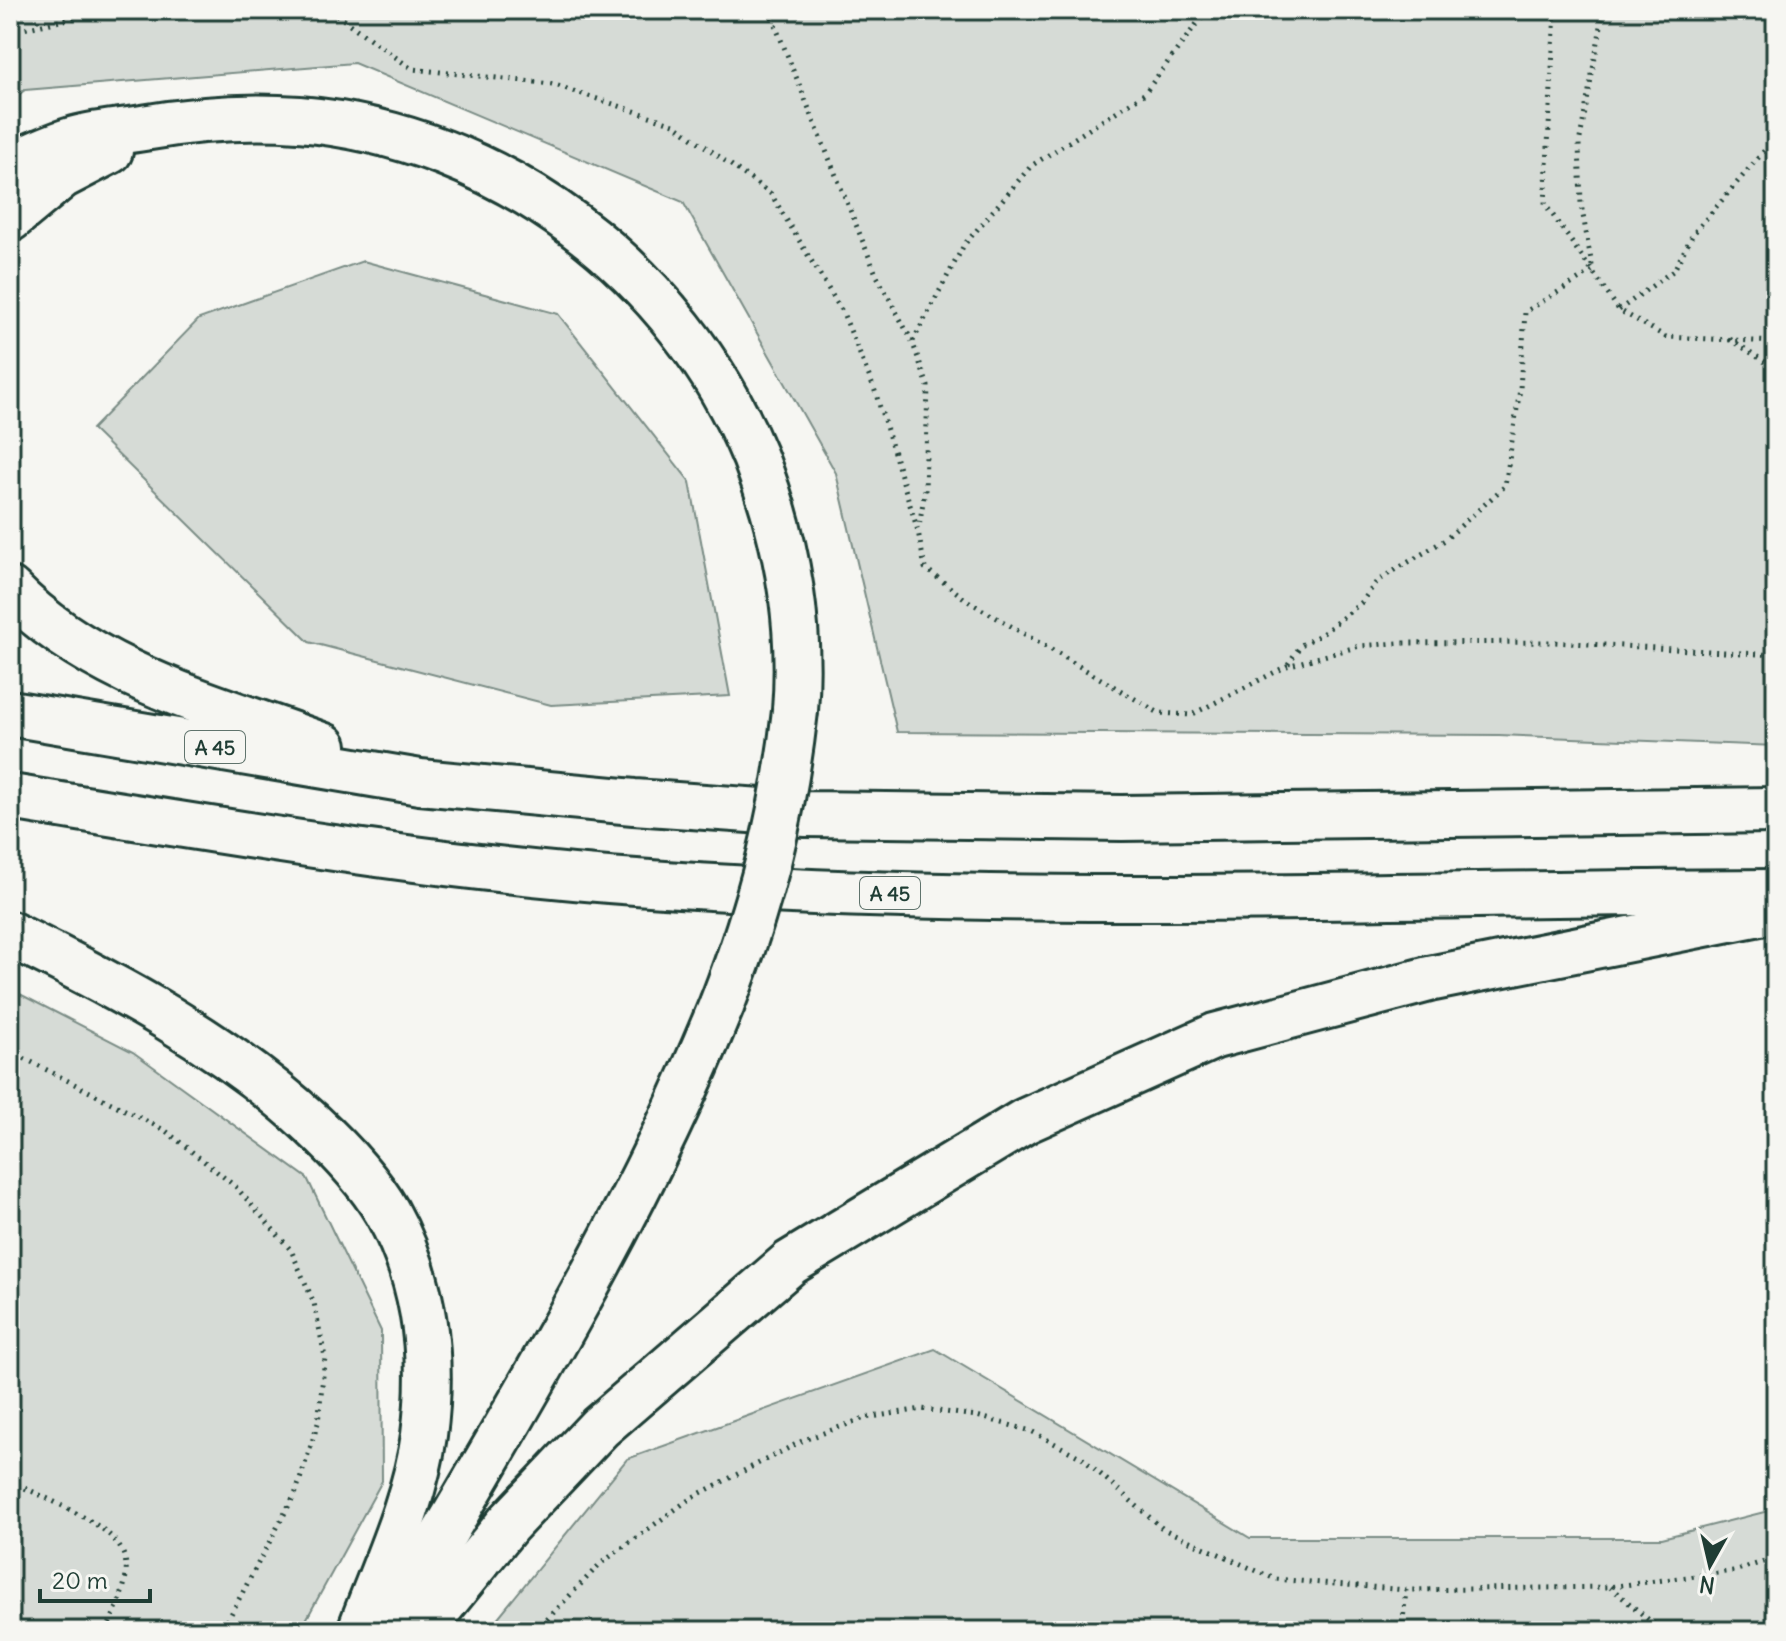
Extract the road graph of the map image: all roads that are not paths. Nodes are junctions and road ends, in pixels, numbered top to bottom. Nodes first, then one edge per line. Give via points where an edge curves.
1 (156, 126) junction
2 (10, 165) edge
3 (10, 219) edge
4 (10, 590) edge
5 (10, 713) edge
6 (420, 782) junction
7 (10, 797) edge
8 (1776, 810) edge
9 (1776, 892) edge
10 (1776, 910) edge
11 (10, 934) edge
12 (360, 1631) edge
13 (387, 1631) edge
14 (421, 1631) edge

1 - 2 highway via 72,140
1 - 3 highway via 62,176
1 - 13 highway, bridge via 229,117 300,119 373,130 441,150 506,180 566,217 665,308 713,373 734,408 771,497 784,548 798,672 788,775 760,897 722,1004 623,1220
4 - 6 highway via 53,629 109,663
5 - 6 highway, A 45
6 - 8 highway, A 45 via 806,814 1122,818
7 - 9 highway, A 45 via 420,861 797,891 1121,900
10 - 14 highway via 1429,979 1215,1036 1025,1121 790,1263 600,1427 508,1524
11 - 12 highway via 155,1009 241,1065 325,1136 360,1173 391,1220 413,1271 425,1322 429,1382 411,1490

